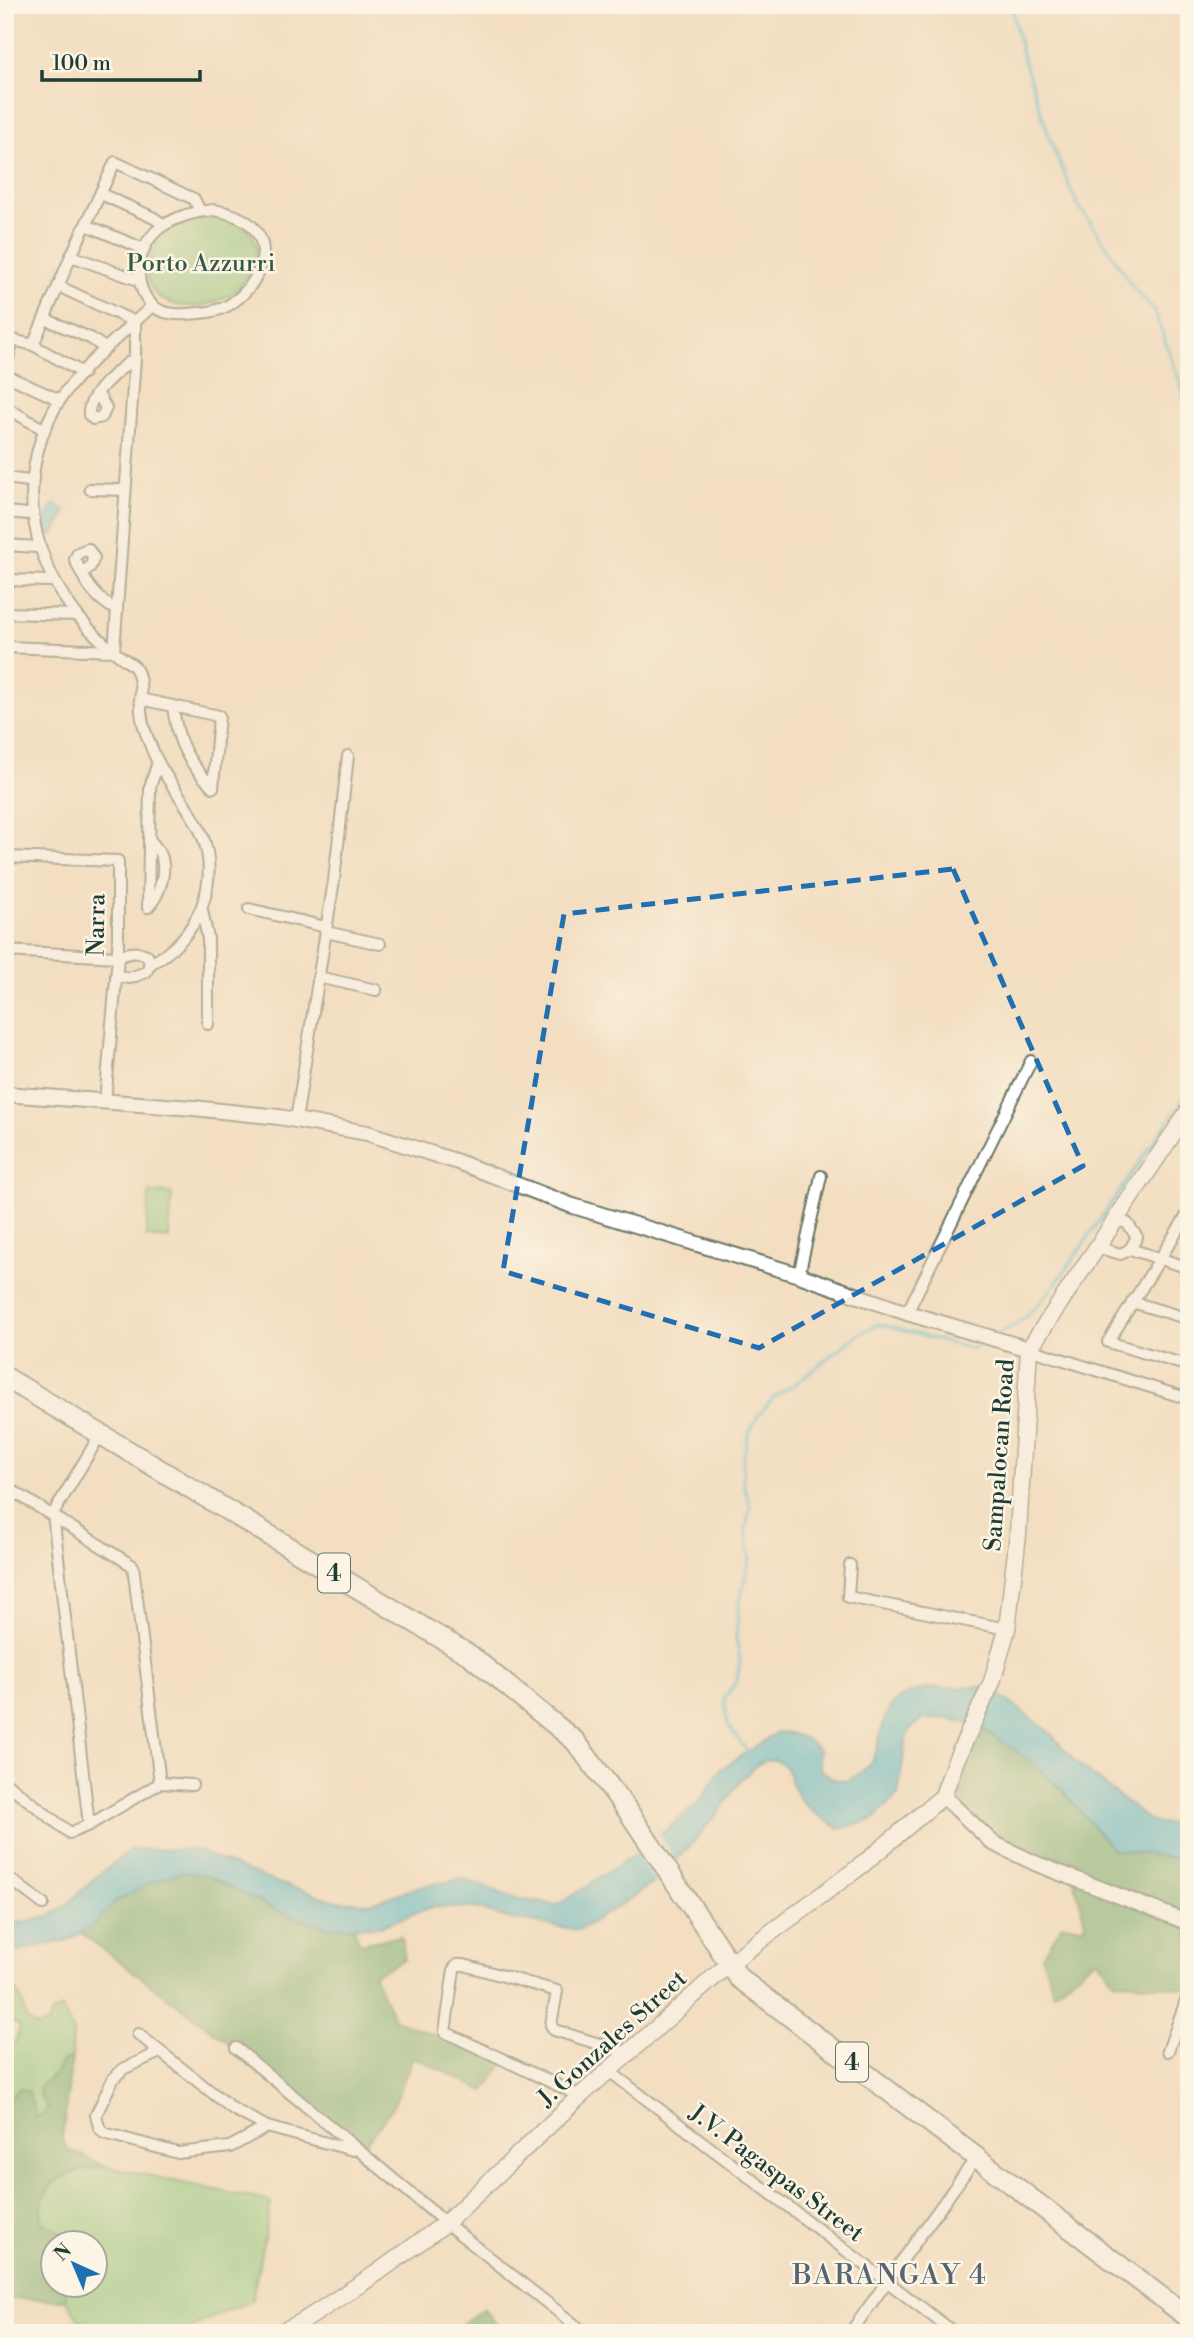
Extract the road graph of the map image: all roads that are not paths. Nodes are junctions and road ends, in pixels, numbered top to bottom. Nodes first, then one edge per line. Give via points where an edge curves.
1 (101, 194) junction
2 (200, 211) junction
3 (86, 225) junction
4 (164, 225) junction
5 (144, 249) junction
6 (71, 256) junction
7 (138, 280) junction
8 (58, 286) junction
9 (152, 306) junction
10 (45, 319) junction
11 (135, 322) junction
12 (33, 345) junction
13 (105, 348) junction
14 (135, 358) junction
15 (5, 372) edge
16 (83, 373) junction
17 (98, 394) dead end
18 (60, 400) junction
19 (5, 407) edge
20 (43, 429) junction
21 (5, 478) edge
22 (29, 481) junction
23 (90, 489) dead end
24 (124, 490) junction
25 (5, 512) edge
26 (29, 513) junction
27 (5, 545) edge
28 (37, 547) junction
29 (81, 573) dead end
30 (5, 580) edge
31 (53, 581) junction
32 (117, 610) junction
33 (5, 613) edge
34 (76, 615) junction
35 (5, 647) edge
36 (114, 651) junction
37 (140, 699) junction
38 (173, 706) junction
39 (348, 757) dead end
40 (158, 762) junction
41 (149, 839) junction
42 (5, 857) edge
43 (250, 909) dead end
44 (202, 910) junction
45 (326, 929) junction
46 (380, 944) dead end
47 (5, 951) edge
48 (118, 957) junction
49 (148, 960) junction
50 (116, 976) junction
51 (318, 977) junction
52 (376, 990) dead end
53 (208, 1024) dead end
54 (1031, 1061) dead end
55 (5, 1094) edge
56 (105, 1102) junction
57 (1189, 1110) edge
58 (296, 1120) junction
59 (821, 1175) dead end
60 (1189, 1212) edge
61 (1115, 1220) junction
62 (1185, 1224) edge
63 (1096, 1247) junction
64 (1130, 1249) junction
65 (1159, 1258) junction
66 (1189, 1268) edge
67 (799, 1275) junction
68 (1132, 1302) junction
69 (907, 1313) junction
70 (1189, 1319) edge
71 (1029, 1349) junction
72 (1189, 1366) edge
73 (5, 1377) edge
74 (1189, 1399) edge
75 (100, 1435) junction
76 (5, 1486) edge
77 (53, 1514) junction
78 (850, 1565) dead end
79 (1007, 1629) junction
80 (956, 1760) joint
81 (5, 1782) edge
82 (160, 1783) junction
83 (192, 1785) dead end
84 (943, 1796) junction
85 (89, 1825) junction
86 (5, 1875) edge
87 (43, 1904) dead end
88 (1189, 1923) edge
89 (731, 1962) junction
90 (1189, 1992) edge
91 (138, 2034) dead end
92 (236, 2048) dead end
93 (160, 2052) junction
94 (1168, 2052) dead end
95 (628, 2053) junction
96 (608, 2071) junction
97 (580, 2096) junction
98 (267, 2127) junction
99 (359, 2152) junction
100 (979, 2154) junction
101 (446, 2223) junction
102 (888, 2283) junction
103 (1189, 2306) edge
104 (1189, 2318) edge
105 (279, 2333) edge
106 (585, 2333) edge
107 (850, 2333) edge
108 (955, 2333) edge

1 - 2 street via 115,162 194,199
1 - 3 street
1 - 4 street
2 - 4 street
2 - 9 street via 236,215 256,230 262,246 261,270 250,288 213,312 173,315
3 - 5 street
3 - 6 street
4 - 5 street
5 - 7 street
6 - 7 street
6 - 8 street
7 - 9 street
8 - 10 street
8 - 11 street
9 - 11 street
10 - 12 street
10 - 13 street
11 - 13 street
11 - 14 street
12 - 15 street via 13,340
12 - 16 street
13 - 16 street
14 - 17 street via 108,379
14 - 24 street
15 - 18 street
16 - 18 street
18 - 20 street
19 - 20 street
20 - 22 street
21 - 22 street
22 - 26 street
23 - 24 street
24 - 32 street
25 - 26 street
26 - 28 street
27 - 28 street
28 - 31 street
29 - 32 street via 104,603
30 - 31 street
31 - 34 street
32 - 36 street
33 - 34 street
34 - 36 street
35 - 36 street
36 - 37 street via 140,674
37 - 38 street
37 - 40 street via 142,719
38 - 38 street via 175,729 185,754 213,787 219,716
39 - 45 street
40 - 41 street via 150,787
40 - 44 street via 191,814 209,857
41 - 41 street via 161,854 163,875 157,898 148,907
42 - 48 street, Narra via 118,861
43 - 45 street
44 - 49 street via 176,945 161,958
44 - 53 street via 208,939
45 - 46 street
45 - 51 street
47 - 48 street
48 - 49 street via 141,952
48 - 50 street, Narra
49 - 50 street via 146,972 130,978
50 - 56 street, Narra
51 - 52 street
51 - 58 street
54 - 69 street
55 - 56 street
56 - 58 street
57 - 61 main road, Sampalocan Road
58 - 67 street via 367,1133 570,1205
59 - 67 street
60 - 62 street
61 - 63 main road, Sampalocan Road
61 - 64 street via 1127,1223 1137,1237
62 - 65 street
63 - 64 street via 1121,1254
63 - 71 main road, Sampalocan Road
64 - 65 street
65 - 66 street
65 - 68 street
67 - 69 street
68 - 70 street
68 - 72 street via 1108,1342
69 - 71 street
71 - 74 street
71 - 79 main road, Sampalocan Road via 1018,1534
73 - 75 highway, 4
75 - 77 street
75 - 89 highway, 4 via 471,1656 575,1741
76 - 77 street
77 - 82 street via 133,1566
77 - 85 street
78 - 79 street via 848,1597
79 - 80 main road, Sampalocan Road via 992,1682
80 - 84 main road, J. Gonzales Street
81 - 85 street via 70,1833
82 - 83 street
82 - 85 street
84 - 88 street via 993,1843
84 - 89 main road, J. Gonzales Street via 862,1865
86 - 87 street
89 - 95 main road, J. Gonzales Street
89 - 100 highway, 4 via 740,1978
90 - 94 street
91 - 93 street
92 - 99 street
93 - 98 street via 233,2109
93 - 98 street via 123,2069 113,2079 96,2115 104,2133 178,2153 230,2147
95 - 96 main road, J. Gonzales Street
95 - 97 street via 554,2031 557,1991 457,1965 445,2032
96 - 97 main road, J. Gonzales Street
96 - 102 street, J.V. Pagaspas Street
97 - 101 main road, J. Gonzales Street
98 - 99 street
99 - 101 street
100 - 102 street
100 - 103 highway, 4
100 - 104 highway, 4
101 - 105 main road, J. Gonzales Street via 366,2281
101 - 106 street
102 - 107 street
102 - 108 street, J.V. Pagaspas Street

